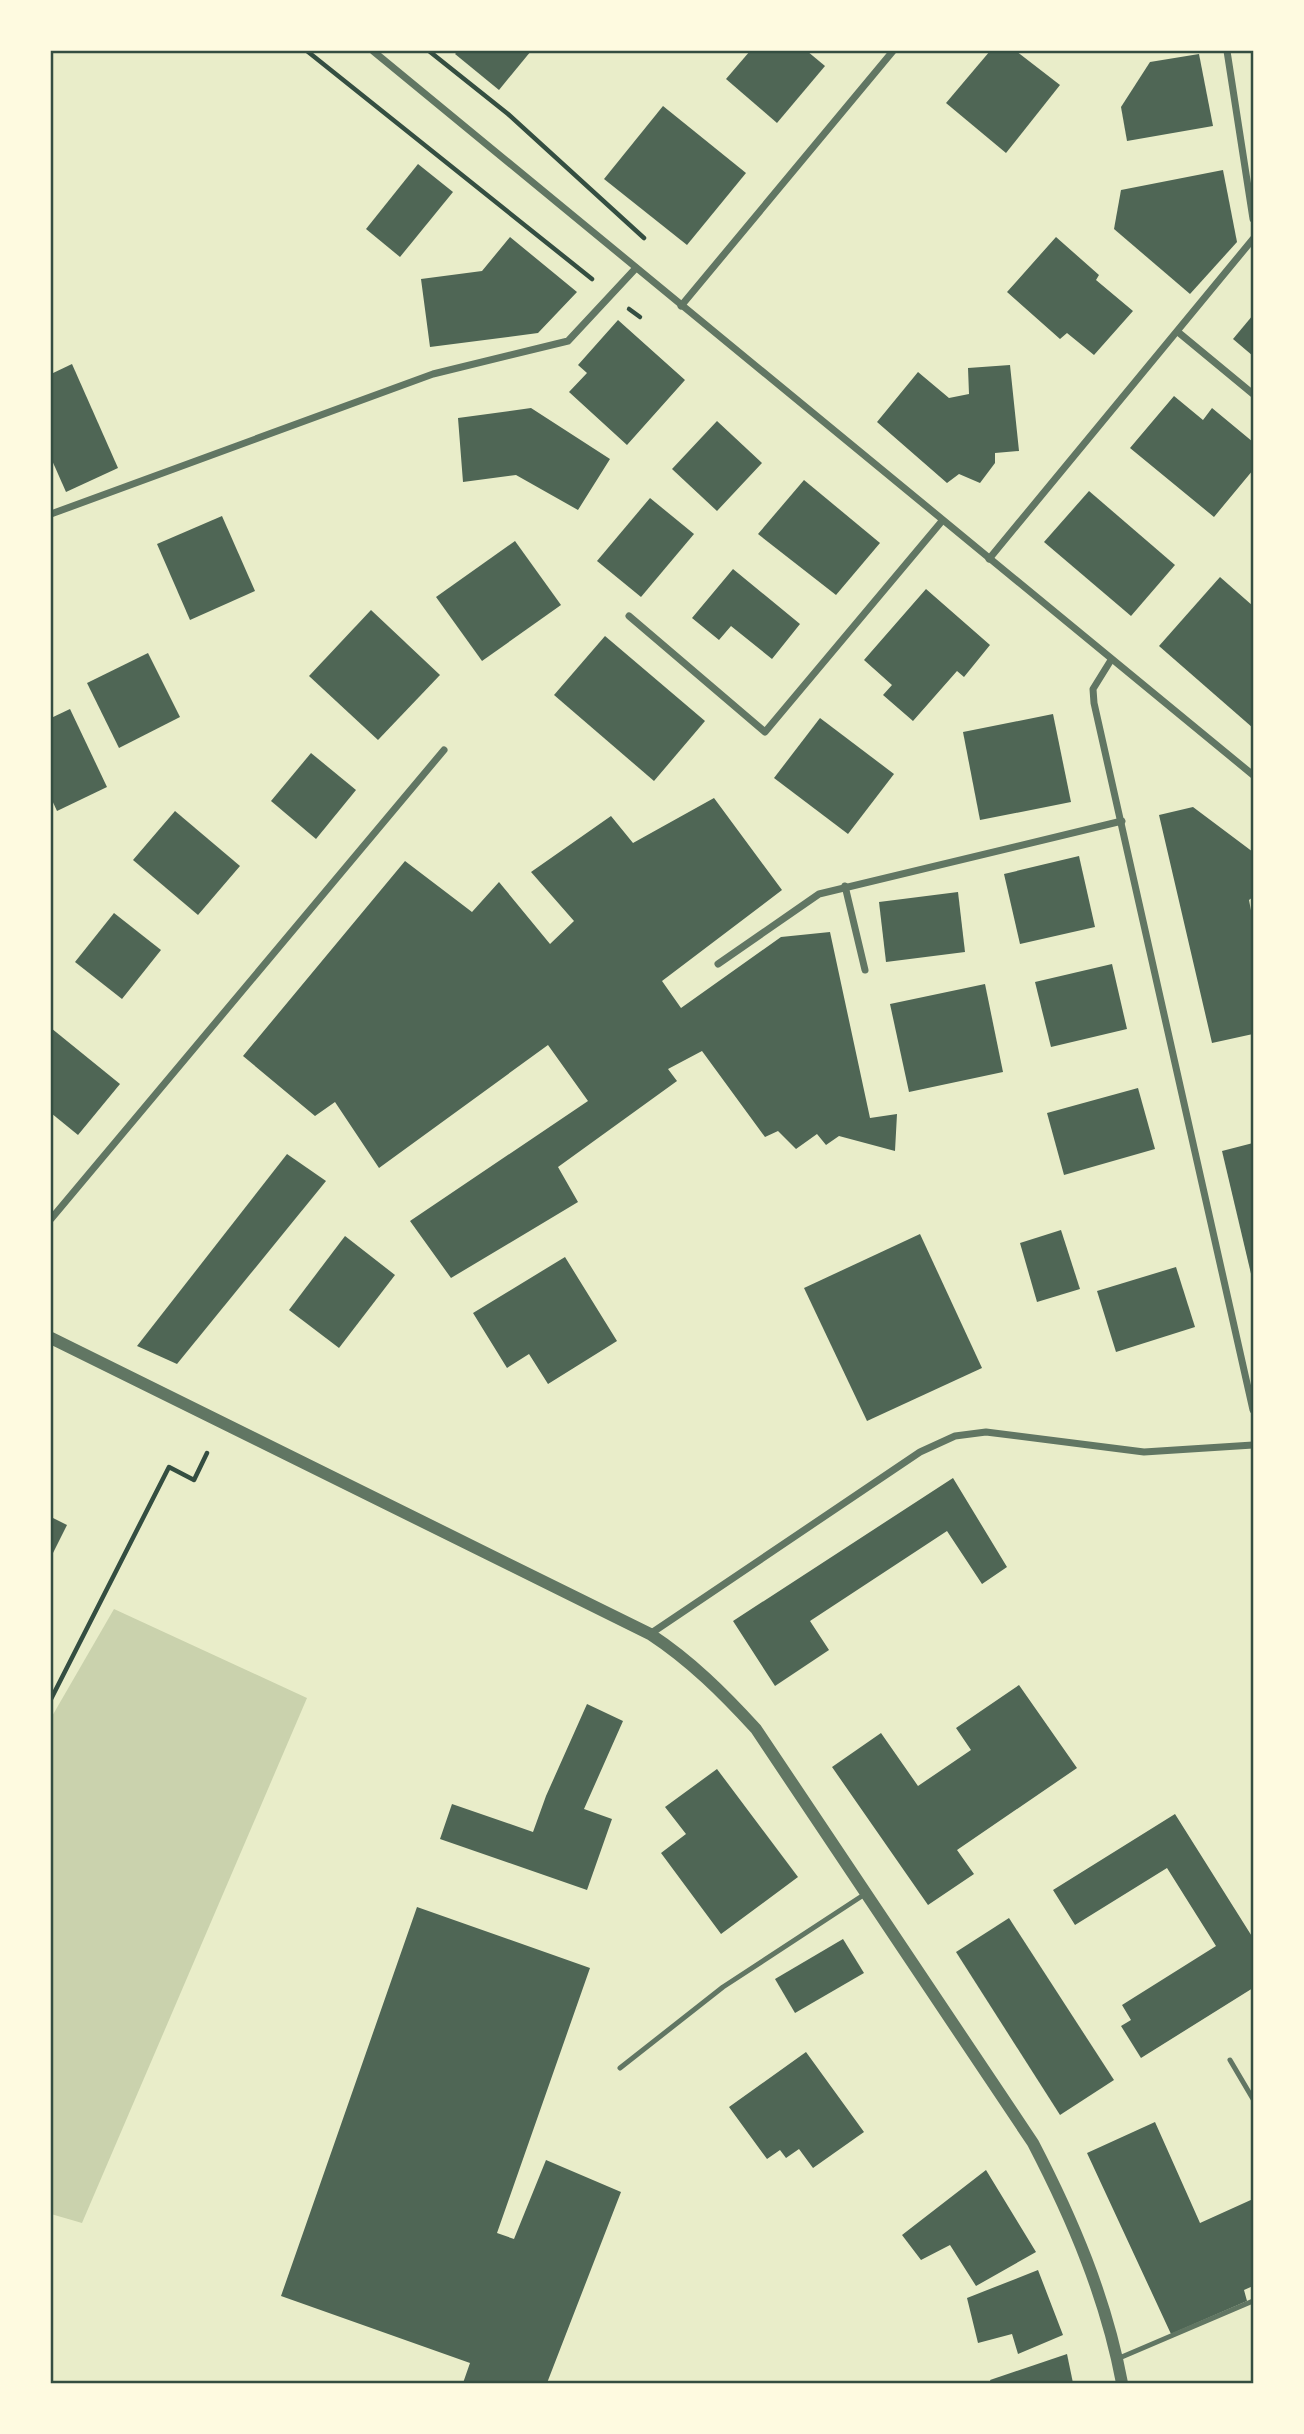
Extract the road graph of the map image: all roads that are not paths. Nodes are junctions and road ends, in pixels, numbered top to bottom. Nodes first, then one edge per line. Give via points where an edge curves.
1 (373, 51) edge
2 (893, 51) edge
3 (1227, 51) edge
4 (1253, 219) edge
5 (1253, 239) edge
6 (636, 268) junction
7 (681, 306) junction
8 (1178, 332) junction
9 (1253, 394) edge
10 (51, 514) edge
11 (942, 521) junction
12 (989, 559) junction
13 (629, 615) dead end
14 (1111, 660) junction
15 (444, 750) dead end
16 (1253, 775) edge
17 (1122, 821) junction
18 (845, 886) junction
19 (718, 964) dead end
20 (864, 970) dead end
21 (51, 1219) edge
22 (51, 1338) edge
23 (1253, 1410) edge
24 (1253, 1445) edge
25 (650, 1634) junction
26 (867, 1893) junction
27 (1230, 2060) dead end
28 (620, 2068) dead end
29 (1253, 2099) edge
30 (1253, 2301) edge
31 (1117, 2359) junction
32 (1122, 2383) edge

1 - 6 street
2 - 7 street
3 - 4 street
5 - 8 street
6 - 7 street
6 - 10 street via 568,341 433,373
7 - 11 street
8 - 9 street
8 - 12 street
11 - 12 street
11 - 13 street via 765,732
12 - 14 street
14 - 16 street
14 - 17 street via 1093,689
15 - 21 street
17 - 18 street
17 - 23 street
18 - 19 street via 818,894
18 - 20 street
22 - 25 street
24 - 25 street via 1144,1452 986,1432 955,1436 920,1452
25 - 26 street via 720,1688 756,1729
26 - 28 lane via 723,1987
26 - 31 street via 1033,2143 1091,2269
27 - 29 lane
30 - 31 lane
31 - 32 street

